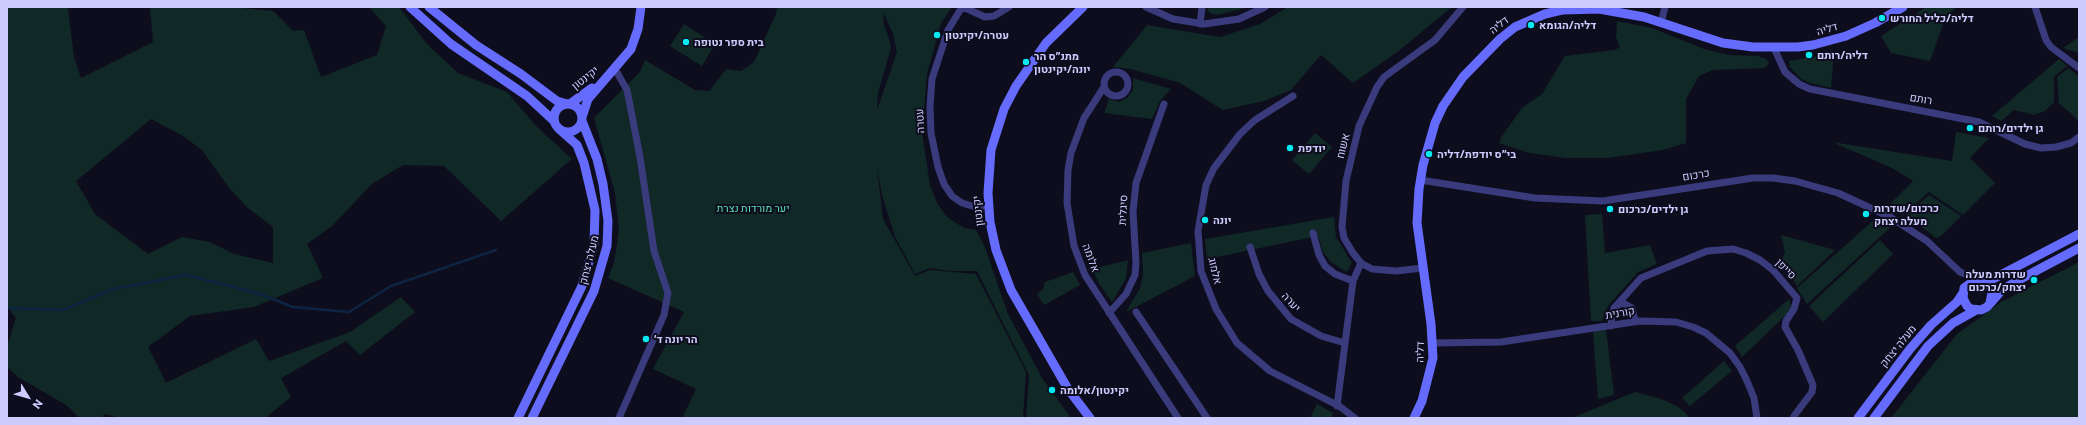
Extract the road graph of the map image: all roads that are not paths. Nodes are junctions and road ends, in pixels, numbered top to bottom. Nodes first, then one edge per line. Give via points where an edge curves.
1 (410, 7) edge
2 (429, 7) edge
3 (641, 7) edge
4 (963, 7) edge
5 (1009, 7) edge
6 (1084, 7) edge
7 (1146, 7) edge
8 (1202, 7) edge
9 (1265, 7) edge
10 (1463, 7) edge
11 (1665, 7) edge
12 (1903, 7) edge
13 (2035, 7) edge
14 (1586, 8) edge
15 (1661, 23) junction
16 (1200, 24) junction
17 (1774, 48) junction
18 (2079, 68) edge
19 (614, 70) junction
20 (1104, 87) dead end
21 (1293, 96) dead end
22 (569, 104) junction
23 (1164, 104) dead end
24 (582, 119) junction
25 (557, 125) junction
26 (2079, 138) edge
27 (1420, 180) junction
28 (989, 206) junction
29 (1313, 233) dead end
30 (2079, 234) edge
31 (1250, 247) dead end
32 (2079, 248) edge
33 (1361, 263) junction
34 (1952, 265) junction
35 (1423, 268) junction
36 (1353, 281) junction
37 (1980, 281) junction
38 (1634, 284) junction
39 (1963, 291) junction
40 (1990, 303) junction
41 (1614, 308) junction
42 (1632, 308) junction
43 (1976, 310) junction
44 (1136, 312) dead end
45 (1109, 313) junction
46 (1635, 322) junction
47 (1611, 326) junction
48 (1345, 343) junction
49 (1433, 343) junction
50 (1337, 406) junction
51 (1794, 416) dead end
52 (518, 418) edge
53 (532, 418) edge
54 (619, 418) edge
55 (1090, 418) edge
56 (1178, 418) edge
57 (1206, 418) edge
58 (1355, 418) edge
59 (1414, 418) edge
60 (1757, 418) edge
61 (1858, 418) edge
62 (1874, 418) edge

1 - 25 street, מעלה יצחק via 450,44 527,96
2 - 22 street via 476,45 557,101
3 - 19 street, יקינטון via 635,40 625,58
4 - 5 street via 985,17 994,16
4 - 28 street, עטרה via 948,30 932,79 931,133 938,167 952,196 972,206
6 - 28 street, יקינטון via 1046,43 1026,69 1004,110 991,150
7 - 16 street via 1173,19
8 - 16 street
9 - 16 street via 1239,19
10 - 33 street, אשוח via 1435,40 1384,77 1372,96 1359,126 1346,181 1342,227 1344,238
11 - 15 street
12 - 17 street, דליה via 1876,23 1829,41
13 - 18 street via 2046,40 2051,47
14 - 15 street, דליה via 1628,13
14 - 27 street, דליה via 1562,10 1529,20 1515,27 1476,62 1453,91 1435,123
15 - 17 street, דליה via 1723,43
17 - 26 street, רותם via 1785,72 1799,84 1810,89 1979,122 2025,144 2041,148 2056,147
19 - 22 street, יקינטון
19 - 24 street, יקינטון via 588,99
19 - 54 street via 627,90 654,250 668,293 664,315
20 - 45 street, אלומה via 1077,133 1071,153 1067,186 1071,226 1079,262
21 - 50 street, אלמוג via 1245,129 1214,168 1206,185 1198,231 1200,258 1216,309 1237,343 1270,371
22 - 24 street via 576,106
22 - 25 street via 562,105 556,111
23 - 45 street, סיגלית via 1136,183 1133,212 1136,263 1134,275 1126,294
24 - 25 street via 573,131 563,131
24 - 53 street, מעלה יצחק via 603,184 608,221 606,246 594,292
25 - 52 street, מעלה יצחק via 577,145 584,163 595,210 594,244 582,286
27 - 34 street, כרכום via 1535,198 1603,201 1753,178 1795,180 1838,192 1890,217 1927,241
27 - 35 street, דליה via 1417,223
28 - 55 street, יקינטון via 996,250 1012,290 1068,389
29 - 36 street via 1325,266 1335,274
30 - 37 street via 1993,278
31 - 48 street, יערה via 1268,291 1291,319 1321,336
32 - 40 street via 2002,290
33 - 35 street via 1384,272
33 - 36 street
34 - 37 street, כרכום via 1966,276
34 - 39 street, כרכום via 1962,280
35 - 49 street, דליה
36 - 48 street
37 - 39 street via 1968,284
37 - 40 street via 1991,288
38 - 41 street, סייפן
38 - 42 street via 1629,293
38 - 51 street, סייפן via 1650,273 1719,248 1746,253 1773,270 1797,298 1785,327 1813,385 1812,392
39 - 43 street via 1967,306
39 - 61 street, מעלה יצחק via 1957,302 1919,338
40 - 43 street via 1981,310
41 - 42 street via 1623,303
41 - 47 street
42 - 46 street
43 - 62 street via 1953,323 1928,346
44 - 57 street
45 - 56 street, אלומה
46 - 47 street, קורנית
46 - 60 street, קורנית via 1660,320 1693,326 1718,342 1740,367 1754,398
47 - 49 street, קורנית via 1501,342
48 - 50 street
49 - 59 street, דליה via 1429,380
50 - 58 street, אלמוג

